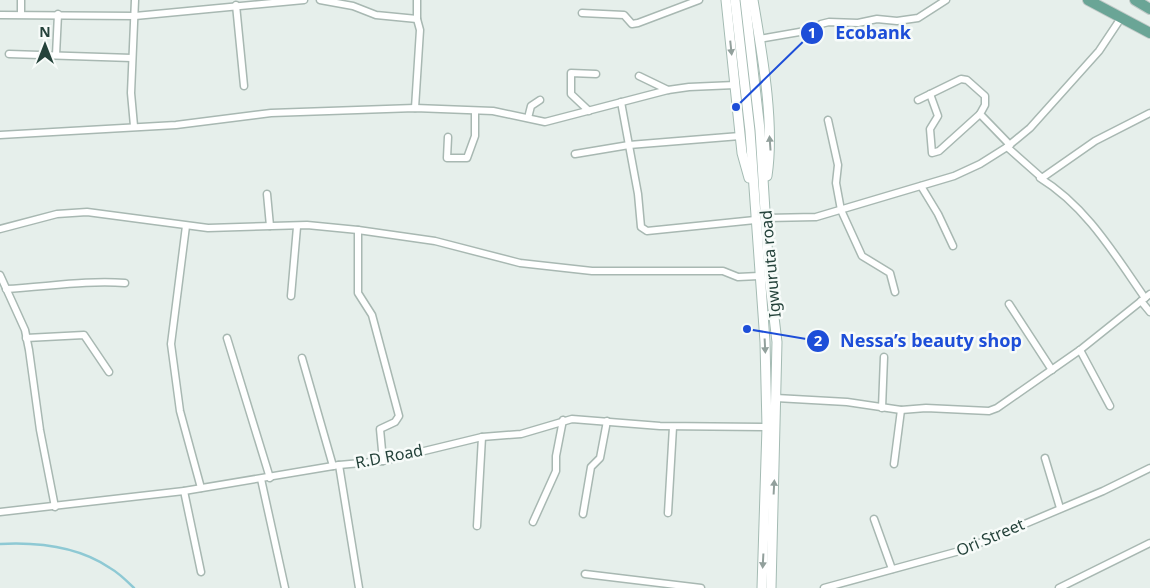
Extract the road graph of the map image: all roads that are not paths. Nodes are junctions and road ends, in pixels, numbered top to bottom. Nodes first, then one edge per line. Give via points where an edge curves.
1 (21, 0) edge
2 (135, 0) edge
3 (208, 0) edge
4 (282, 0) edge
5 (304, 0) edge
6 (320, 0) edge
7 (417, 0) edge
8 (699, 0) edge
9 (726, 0) edge
10 (735, 0) edge
11 (746, 0) edge
12 (753, 0) edge
13 (946, 0) edge
14 (1088, 0) edge
15 (1135, 0) edge
16 (236, 5) junction
17 (208, 8) junction
18 (1150, 9) edge
19 (582, 13) dead end
20 (0, 14) edge
21 (21, 14) junction
22 (58, 14) junction
23 (135, 16) junction
24 (1121, 18) junction
25 (417, 19) junction
26 (1150, 33) edge
27 (759, 39) junction
28 (9, 54) dead end
29 (56, 55) junction
30 (132, 58) junction
31 (596, 74) dead end
32 (639, 76) dead end
33 (735, 85) junction
34 (244, 86) dead end
35 (668, 90) junction
36 (930, 94) junction
37 (540, 100) dead end
38 (918, 100) dead end
39 (621, 102) junction
40 (415, 108) junction
41 (476, 110) junction
42 (589, 111) junction
43 (1150, 113) edge
44 (980, 114) junction
45 (528, 118) junction
46 (828, 120) dead end
47 (134, 126) junction
48 (0, 135) edge
49 (740, 136) junction
50 (448, 137) dead end
51 (629, 145) junction
52 (1008, 146) junction
53 (575, 154) dead end
54 (1040, 178) junction
55 (921, 186) junction
56 (764, 191) junction
57 (753, 193) junction
58 (267, 194) dead end
59 (841, 210) junction
60 (766, 218) junction
61 (755, 220) junction
62 (186, 226) junction
63 (270, 226) junction
64 (297, 227) junction
65 (0, 229) edge
66 (358, 230) junction
67 (953, 246) dead end
68 (0, 275) edge
69 (759, 276) junction
70 (126, 283) dead end
71 (6, 288) junction
72 (895, 292) dead end
73 (291, 296) dead end
74 (1145, 298) edge
75 (1009, 304) dead end
76 (1150, 312) edge
77 (26, 338) junction
78 (227, 338) dead end
79 (1080, 350) junction
80 (884, 357) dead end
81 (302, 358) dead end
82 (1052, 370) junction
83 (108, 372) dead end
84 (776, 398) junction
85 (1110, 406) dead end
86 (882, 408) junction
87 (901, 410) junction
88 (563, 420) junction
89 (607, 421) junction
90 (673, 426) junction
91 (772, 427) junction
92 (482, 437) junction
93 (1045, 458) dead end
94 (383, 461) junction
95 (894, 464) dead end
96 (336, 466) junction
97 (1150, 468) edge
98 (270, 478) junction
99 (261, 479) junction
100 (201, 488) junction
101 (184, 491) junction
102 (55, 507) junction
103 (1060, 508) junction
104 (0, 512) edge
105 (583, 514) dead end
106 (668, 514) dead end
107 (874, 519) dead end
108 (533, 522) dead end
109 (477, 526) dead end
110 (1150, 543) edge
111 (892, 569) junction
112 (201, 572) dead end
113 (585, 574) dead end
114 (284, 588) edge
115 (359, 588) edge
116 (701, 588) edge
117 (762, 588) edge
118 (771, 588) edge
119 (824, 588) edge
120 (1059, 588) edge

1 - 21 street
2 - 23 street
3 - 17 street
4 - 5 street
4 - 16 street
6 - 25 street via 353,6 376,15
7 - 25 street
8 - 19 street via 632,24 624,16
9 -> 33 main road
10 - 57 main road, Igwuruta road via 750,131
11 - 56 main road, Igwuruta road
12 - 27 main road
13 - 27 street via 918,18 829,22 811,30
14 - 24 main road
15 - 18 main road
16 - 17 street
16 - 34 street
17 - 23 street
20 - 21 street
21 - 22 street
22 - 23 street
22 - 29 street
23 - 30 street
24 - 26 main road
24 - 52 street via 1099,51 1067,88 1030,128
25 - 40 street via 420,30
56 -> 27 main road via 770,150
28 - 29 street
29 - 30 street
30 - 47 street
31 - 42 street via 571,73 571,94
32 - 35 street
33 - 35 street
33 - 49 main road
35 - 39 street
36 - 38 street
36 - 44 street via 961,79 967,80 985,96
36 - 44 street via 938,116 930,129 932,153 939,151
37 - 45 street via 531,106
39 - 42 street
39 - 51 street
40 - 41 street
40 - 47 street via 270,114 176,125
41 - 45 street
41 - 50 street via 475,136 467,158 446,156
42 - 45 street via 546,122
43 - 54 street via 1095,141
44 - 52 street
46 - 59 street via 838,165 836,183
47 - 48 street
49 - 51 street
49 - 57 main road
51 - 53 street
51 - 61 street via 641,227 647,231
52 - 54 street
52 - 55 street via 954,176
54 - 74 street via 1096,228
55 - 59 street
55 - 67 street
56 - 60 main road, Igwuruta road
57 - 61 main road, Igwuruta road
58 - 63 street
59 - 60 street via 816,217
59 - 72 street via 862,256 870,264 890,273
60 - 84 main road, Igwuruta road via 777,342
61 - 69 main road, Igwuruta road
62 - 63 street
62 - 65 street via 87,212 57,214
62 - 100 street via 171,344 180,411
63 - 64 street
64 - 66 street
64 - 73 street
66 - 69 street via 436,241 520,262 592,271 722,271 738,277
66 - 94 street via 358,293 372,315 399,416 395,422 380,428
68 - 71 street
69 -> 91 main road, Igwuruta road
70 - 71 street via 95,281
71 - 77 street
74 - 76 street
74 - 79 street
75 - 82 street
77 - 83 street via 84,335
77 - 102 street
78 - 98 street
79 - 82 street
79 - 85 street
80 - 86 street
81 - 96 street
82 - 87 street via 989,411
84 - 86 street via 847,402
84 - 91 main road, Igwuruta road
86 - 87 street
87 - 95 street
88 - 89 street, R.D Road
88 - 92 street, R.D Road via 521,434
88 - 108 street via 556,471
89 - 90 street, R.D Road
89 - 105 street via 600,458 591,467
90 - 91 street, R.D Road
90 - 106 street
91 -> 117 main road, Igwuruta road
118 -> 91 main road, Igwuruta road
92 - 94 street, R.D Road
92 - 109 street
93 - 103 street
94 - 96 street, R.D Road
96 - 98 street, R.D Road
96 - 115 street
97 - 103 street, Ori Street
98 - 99 street, R.D Road
99 - 100 street, R.D Road
99 - 114 street
100 - 101 street, R.D Road
101 - 102 street, R.D Road
101 - 112 street
102 - 104 street, R.D Road
103 - 111 street, Ori Street via 963,550
107 - 111 street
110 - 120 street
111 - 119 street, Ori Street
113 - 116 street

